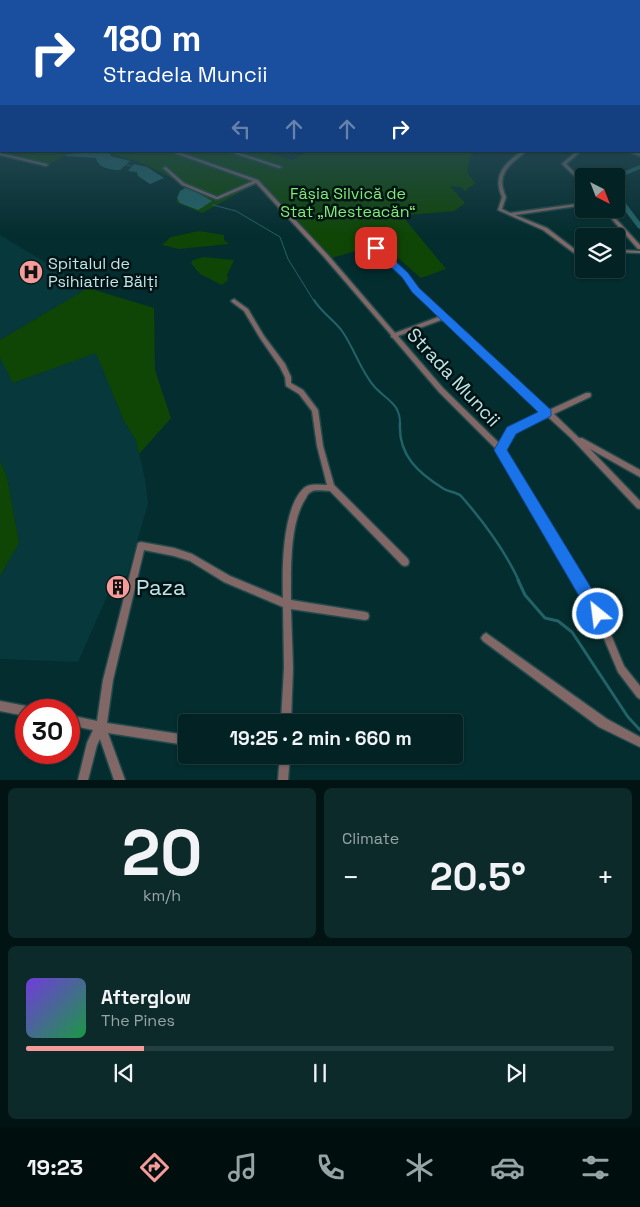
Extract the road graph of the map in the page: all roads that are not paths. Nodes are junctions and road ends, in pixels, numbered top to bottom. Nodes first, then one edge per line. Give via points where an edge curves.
1 (31, 161) edge
2 (201, 161) edge
3 (262, 161) edge
4 (512, 161) edge
5 (567, 161) edge
6 (46, 165) dead end
7 (280, 167) dead end
8 (165, 168) dead end
9 (575, 175) edge
10 (257, 181) junction
11 (575, 205) edge
12 (509, 214) junction
13 (613, 218) edge
14 (376, 248) dead end
15 (640, 248) edge
16 (575, 251) edge
17 (625, 251) edge
18 (640, 252) edge
19 (234, 301) dead end
20 (444, 317) junction
21 (393, 336) junction
22 (588, 395) dead end
23 (547, 413) junction
24 (573, 436) junction
25 (501, 450) junction
26 (640, 474) edge
27 (331, 487) junction
28 (640, 506) edge
29 (405, 562) dead end
30 (287, 604) junction
31 (365, 616) dead end
32 (486, 638) dead end
33 (640, 694) edge
34 (0, 706) edge
35 (15, 709) edge
36 (286, 714) edge
37 (80, 722) edge
38 (101, 727) junction
39 (178, 739) edge
40 (640, 742) edge
41 (284, 764) edge
42 (83, 780) edge
43 (120, 780) edge
44 (283, 780) edge

1 - 6 street
2 - 10 street
3 - 7 street
4 - 12 street via 501,175 499,190 504,198 499,208
5 - 9 street via 564,164
8 - 10 street via 184,184 217,198
10 - 21 street, Strada Muncii
11 - 12 street
12 - 16 street via 545,229
13 - 15 street
14 - 20 street
17 - 18 street
19 - 27 street via 246,310 283,366 288,384 301,392 313,406
20 - 21 street
20 - 23 street
21 - 25 street, Strada Muncii
22 - 23 street
23 - 24 street
23 - 25 street via 512,431
24 - 26 street
24 - 28 street
25 - 33 street, Strada Muncii via 598,614 621,669
27 - 29 street
27 - 30 street via 310,488 296,510 290,540
30 - 31 street
30 - 36 street
30 - 38 street via 227,578 192,558 141,546 108,680
32 - 40 street via 603,723
34 - 35 street
37 - 38 street
38 - 39 street
38 - 42 street via 92,743
38 - 43 street
41 - 44 street

